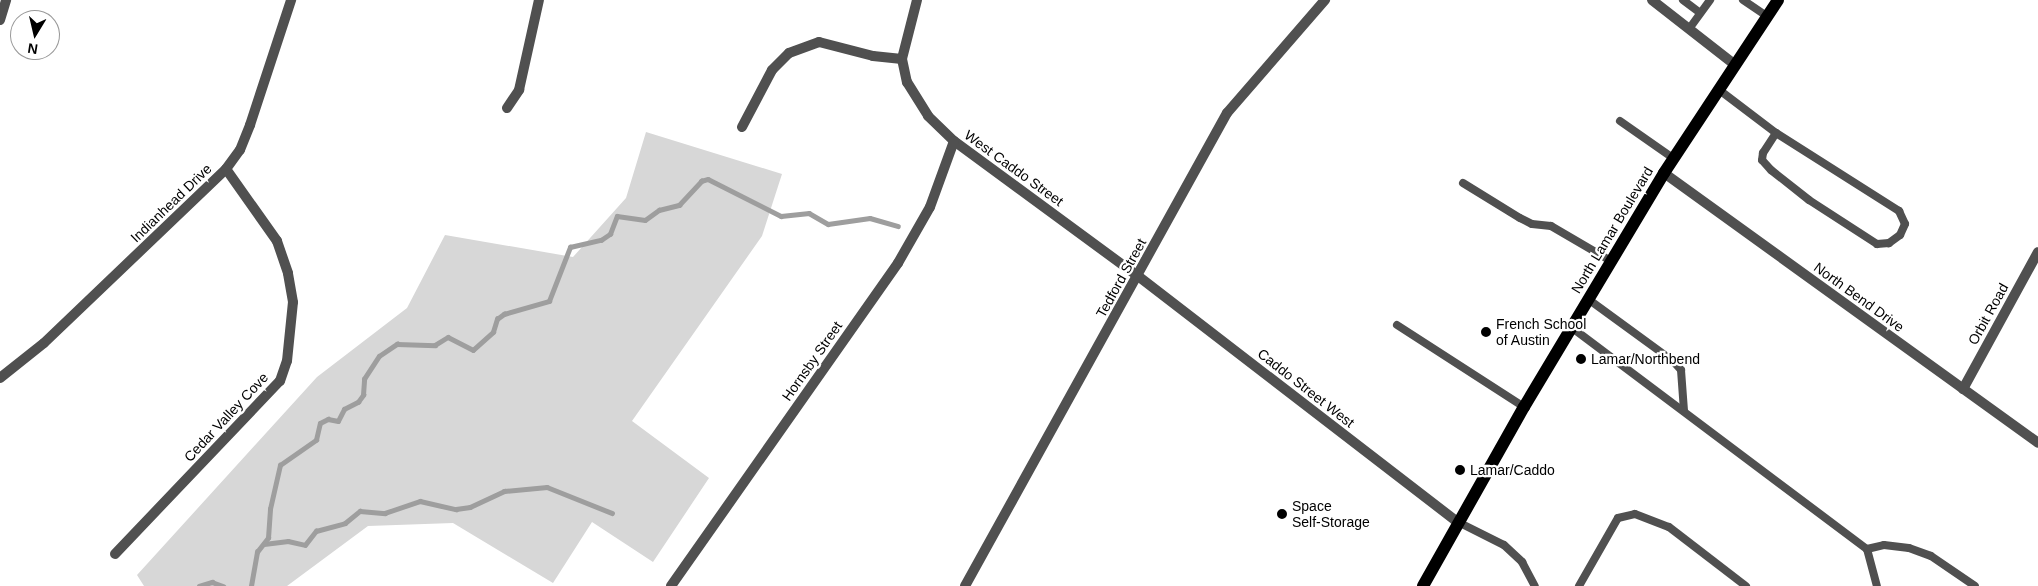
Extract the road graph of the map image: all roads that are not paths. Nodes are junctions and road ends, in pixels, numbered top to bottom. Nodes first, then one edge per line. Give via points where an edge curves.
1 (6, 0) edge
2 (291, 0) edge
3 (539, 0) edge
4 (917, 0) edge
5 (1325, 0) edge
6 (1652, 0) edge
7 (1683, 0) edge
8 (1710, 0) edge
9 (1742, 0) edge
10 (1778, 0) edge
11 (1700, 13) junction
12 (1767, 16) junction
13 (0, 20) edge
14 (1689, 29) junction
15 (902, 59) junction
16 (1734, 64) junction
17 (1718, 89) junction
18 (507, 108) dead end
19 (1620, 121) dead end
20 (742, 127) dead end
21 (1776, 133) junction
22 (954, 141) junction
23 (1673, 158) junction
24 (226, 169) junction
25 (1664, 173) junction
26 (1462, 183) dead end
27 (2038, 252) edge
28 (1611, 260) junction
29 (1138, 276) junction
30 (1588, 299) junction
31 (1397, 325) dead end
32 (1571, 327) junction
33 (0, 378) edge
34 (1963, 389) junction
35 (1524, 406) junction
36 (1684, 411) junction
37 (2038, 444) edge
38 (1458, 522) junction
39 (1867, 549) junction
40 (115, 554) dead end
41 (671, 586) edge
42 (965, 586) edge
43 (1423, 586) edge
44 (1535, 586) edge
45 (1579, 586) edge
46 (1746, 586) edge
47 (1877, 586) edge
48 (1975, 586) edge

1 - 13 street
2 - 24 street, Indianhead Drive via 250,125 240,150
3 - 18 street via 519,90
4 - 15 street
5 - 29 street, Tedford Street via 1227,113
6 - 14 street
7 - 11 lane
8 - 11 lane
9 - 12 lane
10 - 12 main road, North Lamar Boulevard
11 - 14 lane
12 - 16 main road, North Lamar Boulevard
14 - 16 street
15 - 20 street via 873,56 818,42 789,53 772,70
15 - 22 street, West Caddo Street via 915,99
16 - 17 main road, North Lamar Boulevard
17 - 21 lane
17 - 23 main road, North Lamar Boulevard
19 - 23 lane
21 - 21 lane via 1899,211 1905,224 1900,235 1889,243 1877,244 1809,200 1771,170 1762,160
22 - 29 street, West Caddo Street
22 - 41 street, Hornsby Street via 930,206 898,263
23 - 25 main road, North Lamar Boulevard
24 - 33 street, Indianhead Drive via 44,343
24 - 40 street, Cedar Valley Cove via 278,241 288,272 293,302 287,361 280,381
25 - 28 main road, North Lamar Boulevard
25 - 34 street, North Bend Drive
26 - 28 lane via 1520,218 1532,224 1551,226
27 - 34 street, Orbit Road
28 - 30 main road, North Lamar Boulevard
29 - 38 street, Caddo Street West
29 - 42 street, Tedford Street
30 - 32 main road, North Lamar Boulevard
30 - 36 lane via 1673,360 1681,370
31 - 35 lane
32 - 35 main road, North Lamar Boulevard
32 - 36 lane
34 - 37 street, North Bend Drive
35 - 38 main road, North Lamar Boulevard
36 - 39 lane
38 - 43 main road, North Lamar Boulevard
38 - 44 lane via 1504,545 1522,562
39 - 47 lane
39 - 48 lane via 1884,545 1909,548 1931,556
45 - 46 lane via 1618,518 1635,514 1670,527

